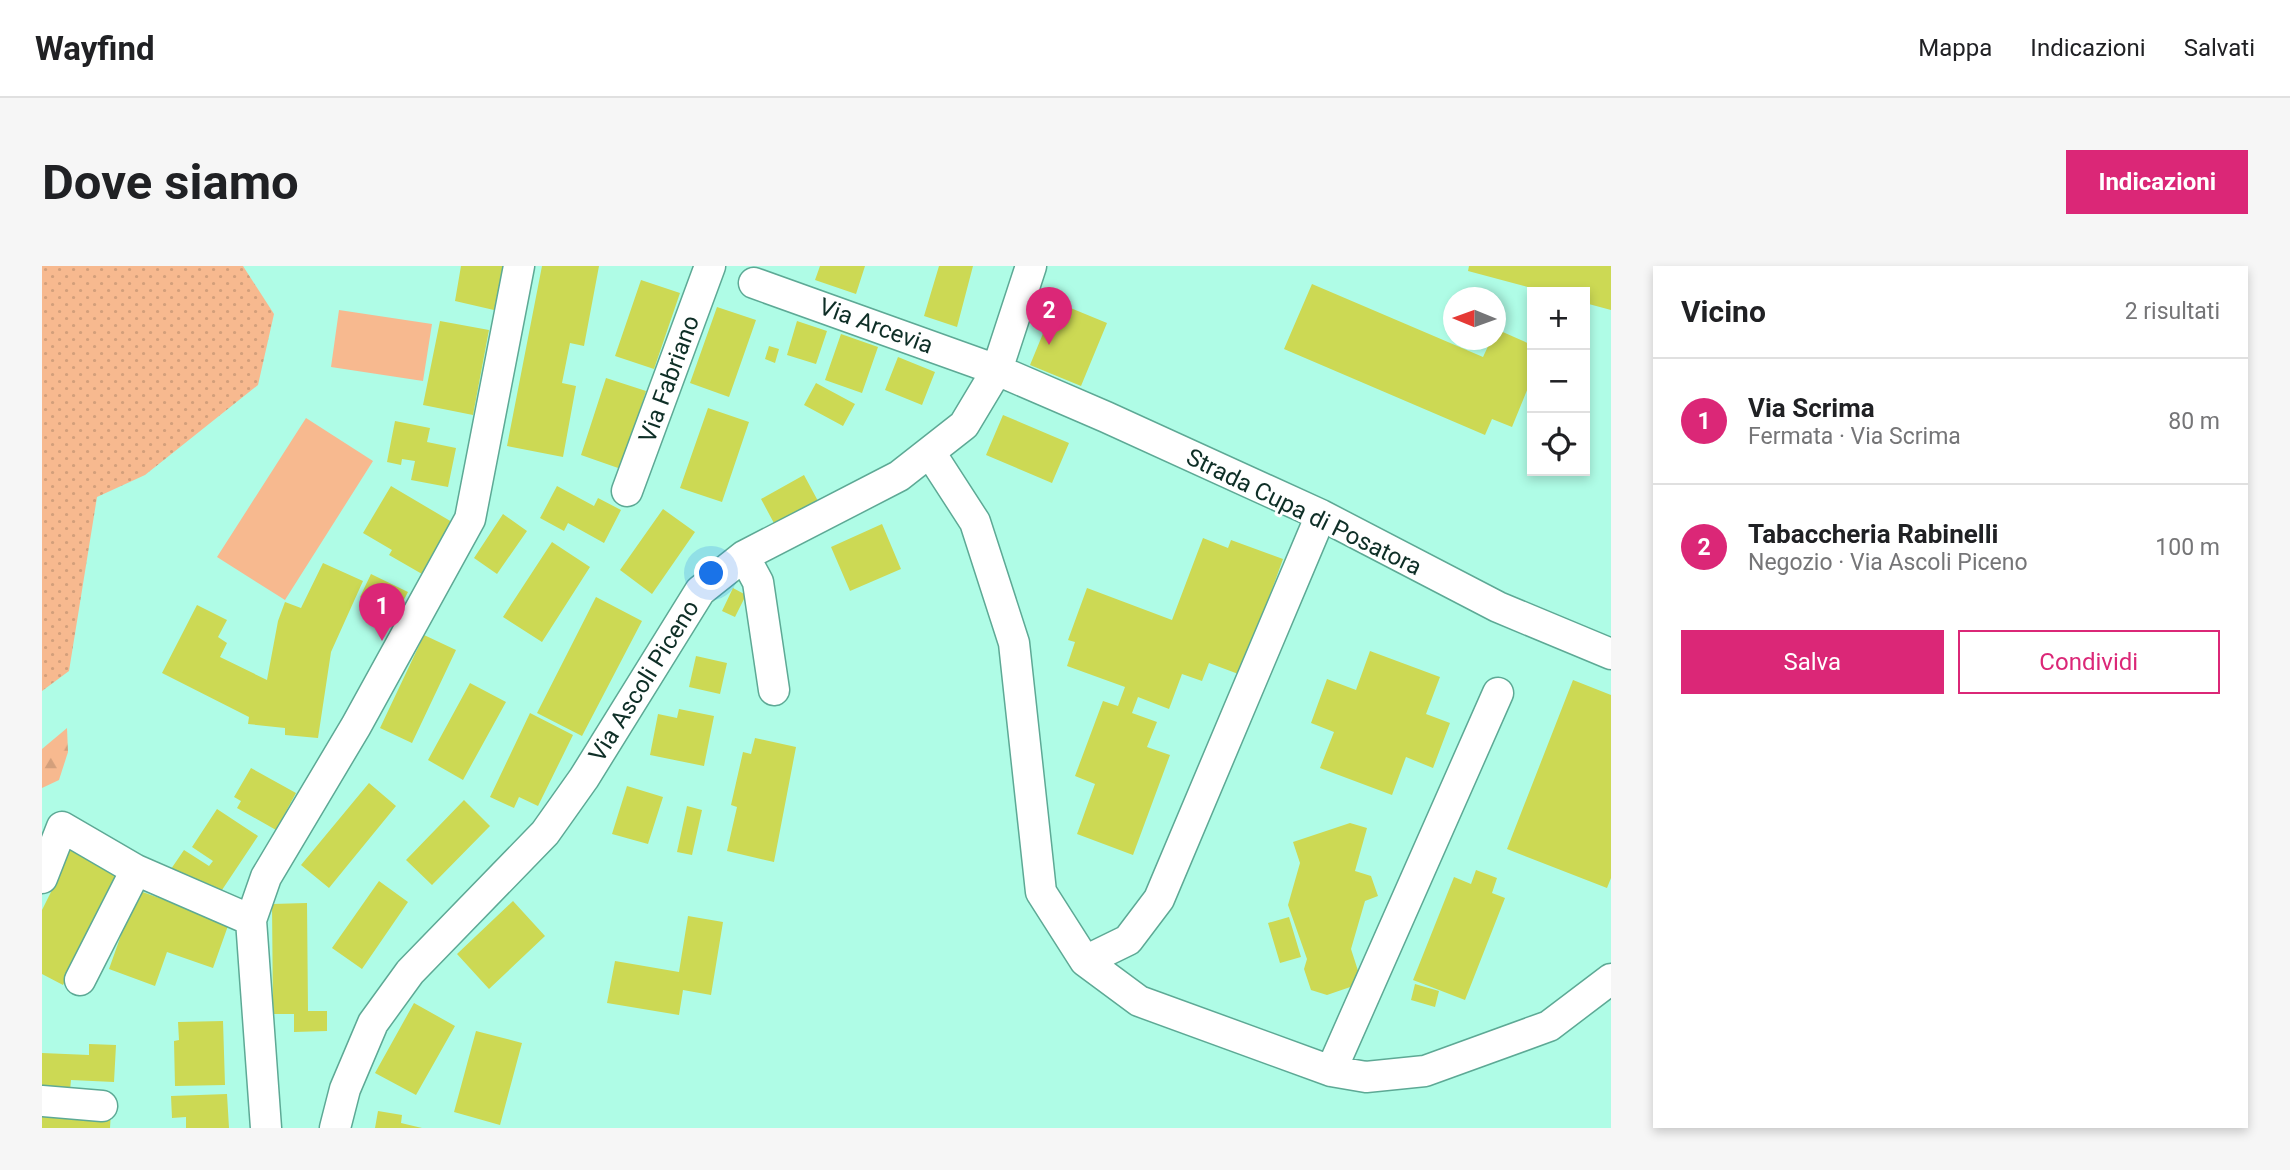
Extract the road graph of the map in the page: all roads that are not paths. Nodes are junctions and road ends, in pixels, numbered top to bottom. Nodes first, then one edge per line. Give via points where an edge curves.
1 (519, 266) edge
2 (1031, 266) edge
3 (708, 267) edge
4 (754, 283) dead end
5 (997, 370) junction
6 (931, 454) junction
7 (627, 491) dead end
8 (1321, 515) junction
9 (744, 556) junction
10 (1611, 654) edge
11 (774, 690) dead end
12 (1498, 693) dead end
13 (136, 870) junction
14 (42, 878) edge
15 (251, 920) junction
16 (1085, 961) junction
17 (1611, 979) edge
18 (80, 980) dead end
19 (1331, 1071) junction
20 (42, 1101) edge
21 (102, 1106) dead end
22 (266, 1128) edge
23 (335, 1128) edge

1 - 15 street via 470,519 266,877
2 - 5 street, Via Ascoli Piceno
3 - 7 street, Via Fabriano
4 - 5 street, Via Arcevia
5 - 6 street, Via Ascoli Piceno via 964,425
5 - 8 street, Strada Cupa di Posatora
6 - 9 street, Via Ascoli Piceno via 899,476
6 - 16 street via 975,522 1014,643 1041,892
8 - 10 street, Strada Cupa di Posatora via 1498,607
8 - 16 street via 1159,899 1128,940
9 - 11 street via 758,583
9 - 23 street, Via Ascoli Piceno via 700,591 545,833 453,925 373,1023 345,1089
12 - 19 street
13 - 14 street via 62,827
13 - 15 street
13 - 18 street
15 - 22 street
16 - 19 street via 1139,1001
17 - 19 street via 1549,1026 1424,1071 1366,1077
20 - 21 street

